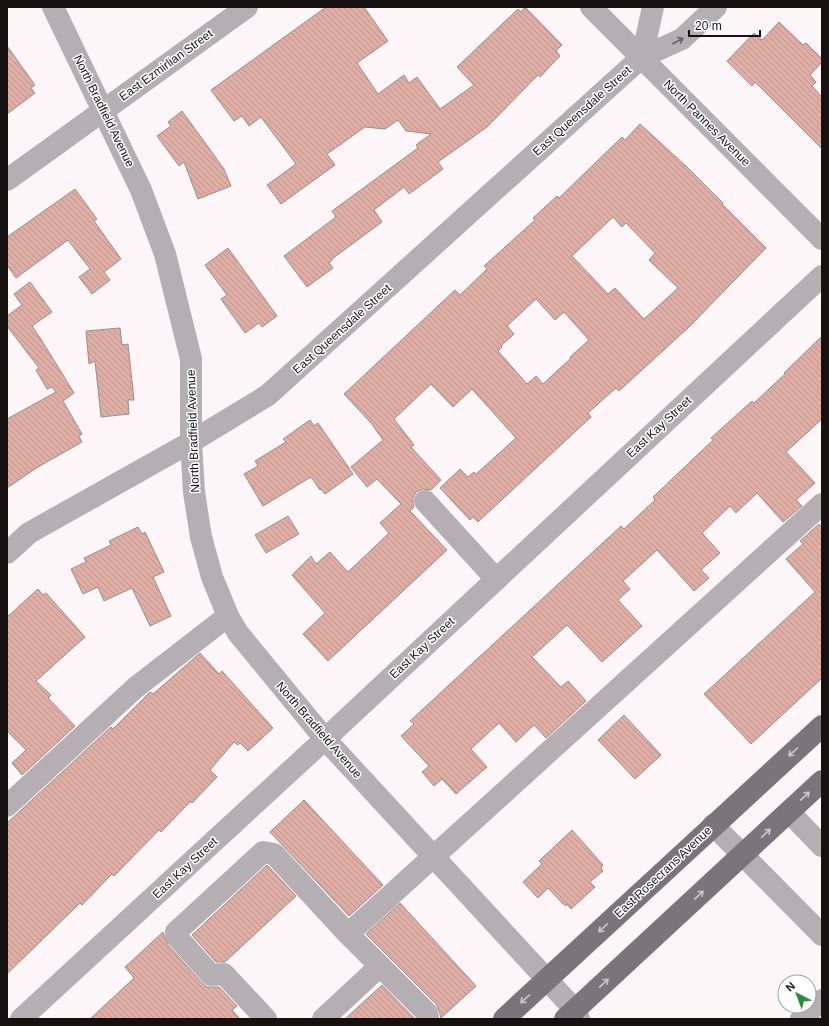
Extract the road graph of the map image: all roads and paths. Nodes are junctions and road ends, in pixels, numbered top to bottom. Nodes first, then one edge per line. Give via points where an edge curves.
1 (54, 7) edge
2 (247, 7) edge
3 (591, 7) edge
4 (653, 7) edge
5 (716, 7) edge
6 (642, 57) junction
7 (104, 110) junction
8 (7, 180) edge
9 (822, 239) edge
10 (822, 276) edge
11 (191, 442) junction
12 (425, 501) dead end
13 (822, 504) edge
14 (7, 553) edge
15 (496, 579) junction
16 (228, 616) junction
17 (822, 726) edge
18 (324, 739) junction
19 (822, 781) edge
20 (7, 806) edge
21 (789, 812) junction
22 (714, 825) junction
23 (821, 843) edge
24 (742, 854) junction
25 (432, 856) junction
26 (821, 933) edge
27 (348, 934) junction
28 (380, 966) junction
29 (547, 980) junction
30 (822, 1000) edge
31 (573, 1016) edge
32 (22, 1019) edge
33 (266, 1019) edge
34 (323, 1019) edge
35 (428, 1019) edge
36 (504, 1019) edge
37 (802, 1019) edge

1 - 7 street, North Bradfield Avenue
2 - 7 street, East Ezmirlian Street
3 - 6 street, North Pannes Avenue
4 - 6 street
6 -> 5 street, East Queensdale Street via 682,39
6 - 9 street, North Pannes Avenue
6 - 11 street, East Queensdale Street via 268,395
7 - 8 street, East Ezmirlian Street
7 - 11 street, North Bradfield Avenue via 141,190 165,254 191,360
10 - 15 street, East Kay Street
11 - 14 street, East Queensdale Street via 29,533
11 - 16 street, North Bradfield Avenue via 200,538 212,578
12 - 15 street
13 - 25 street
15 - 18 street, East Kay Street
16 - 18 street, North Bradfield Avenue via 238,633
16 - 20 street via 135,688
17 -> 22 main road, East Rosecrans Avenue
18 - 25 street, North Bradfield Avenue
18 - 32 street, East Kay Street
21 -> 19 main road
21 - 23 street
24 -> 21 main road
22 - 24 street
22 -> 29 main road, East Rosecrans Avenue
24 - 26 street
31 -> 24 main road
25 - 27 street
25 - 29 street, North Bradfield Avenue
27 - 28 street
27 - 33 street via 274,854 263,852 176,932 177,937 211,975 224,974
28 - 34 street
28 - 35 street via 427,1013
29 - 31 street, North Bradfield Avenue
29 -> 36 main road, East Rosecrans Avenue
30 - 37 street

